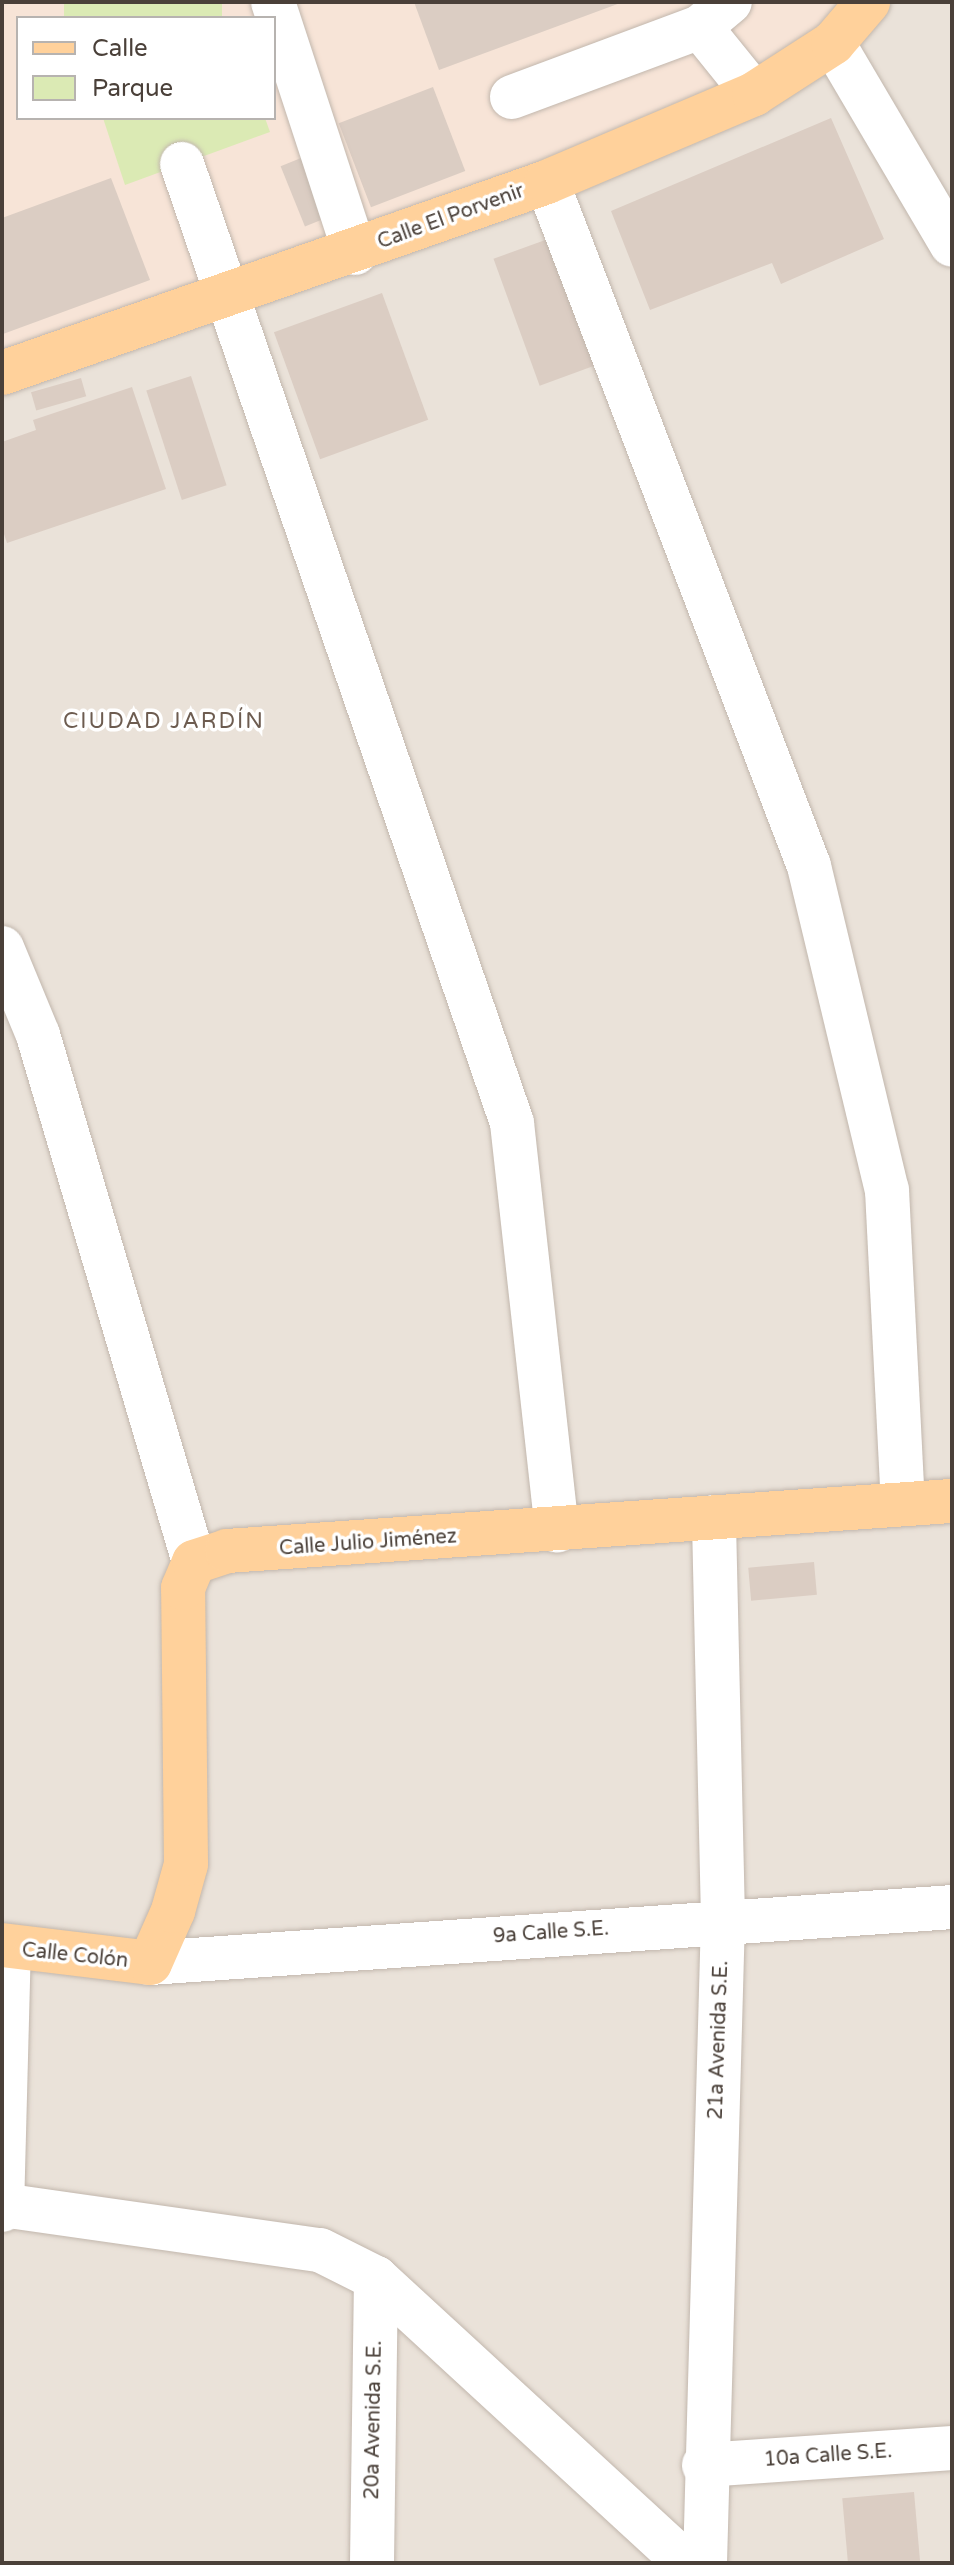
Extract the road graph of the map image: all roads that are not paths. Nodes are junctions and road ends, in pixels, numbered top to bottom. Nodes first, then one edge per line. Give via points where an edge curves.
1 (273, 2) edge
2 (868, 2) edge
3 (715, 14) edge
4 (833, 43) junction
5 (754, 94) junction
6 (512, 97) dead end
7 (182, 164) dead end
8 (547, 182) junction
9 (952, 245) edge
10 (355, 253) junction
11 (229, 296) junction
12 (2, 373) edge
13 (2, 948) edge
14 (952, 1501) edge
15 (903, 1504) junction
16 (714, 1517) junction
17 (557, 1531) junction
18 (194, 1562) junction
19 (952, 1907) edge
20 (723, 1919) junction
21 (6, 1947) edge
22 (150, 1963) junction
23 (2, 2207) edge
24 (376, 2278) junction
25 (952, 2448) edge
26 (704, 2465) junction
27 (372, 2563) edge
28 (686, 2563) edge
29 (705, 2563) edge

1 - 10 street
2 - 4 main road, Calle El Porvenir
3 - 5 street
3 - 6 street
4 - 5 main road, Calle El Porvenir
4 - 9 street
5 - 8 main road, Calle El Porvenir
7 - 11 street
8 - 10 main road, Calle El Porvenir
8 - 15 street via 809,866 887,1190
10 - 11 main road, Calle El Porvenir
11 - 12 main road, Calle El Porvenir
11 - 17 street via 512,1123
13 - 18 street via 38,1035
14 - 15 main road, Calle Julio Jiménez
15 - 16 main road, Calle Julio Jiménez
16 - 17 main road, Calle Julio Jiménez
16 - 20 street, 21a Avenida S.E.
17 - 18 main road, Calle Julio Jiménez via 227,1551
18 - 22 main road via 183,1588 186,1864
19 - 20 street, 9a Calle S.E.
20 - 22 street, 9a Calle S.E.
20 - 26 street, 21a Avenida S.E.
21 - 22 main road, Calle Colón
21 - 23 street
23 - 24 street via 320,2250
24 - 27 street, 20a Avenida S.E.
24 - 28 street
25 - 26 street, 10a Calle S.E.
26 - 29 street, 21a Avenida S.E.

